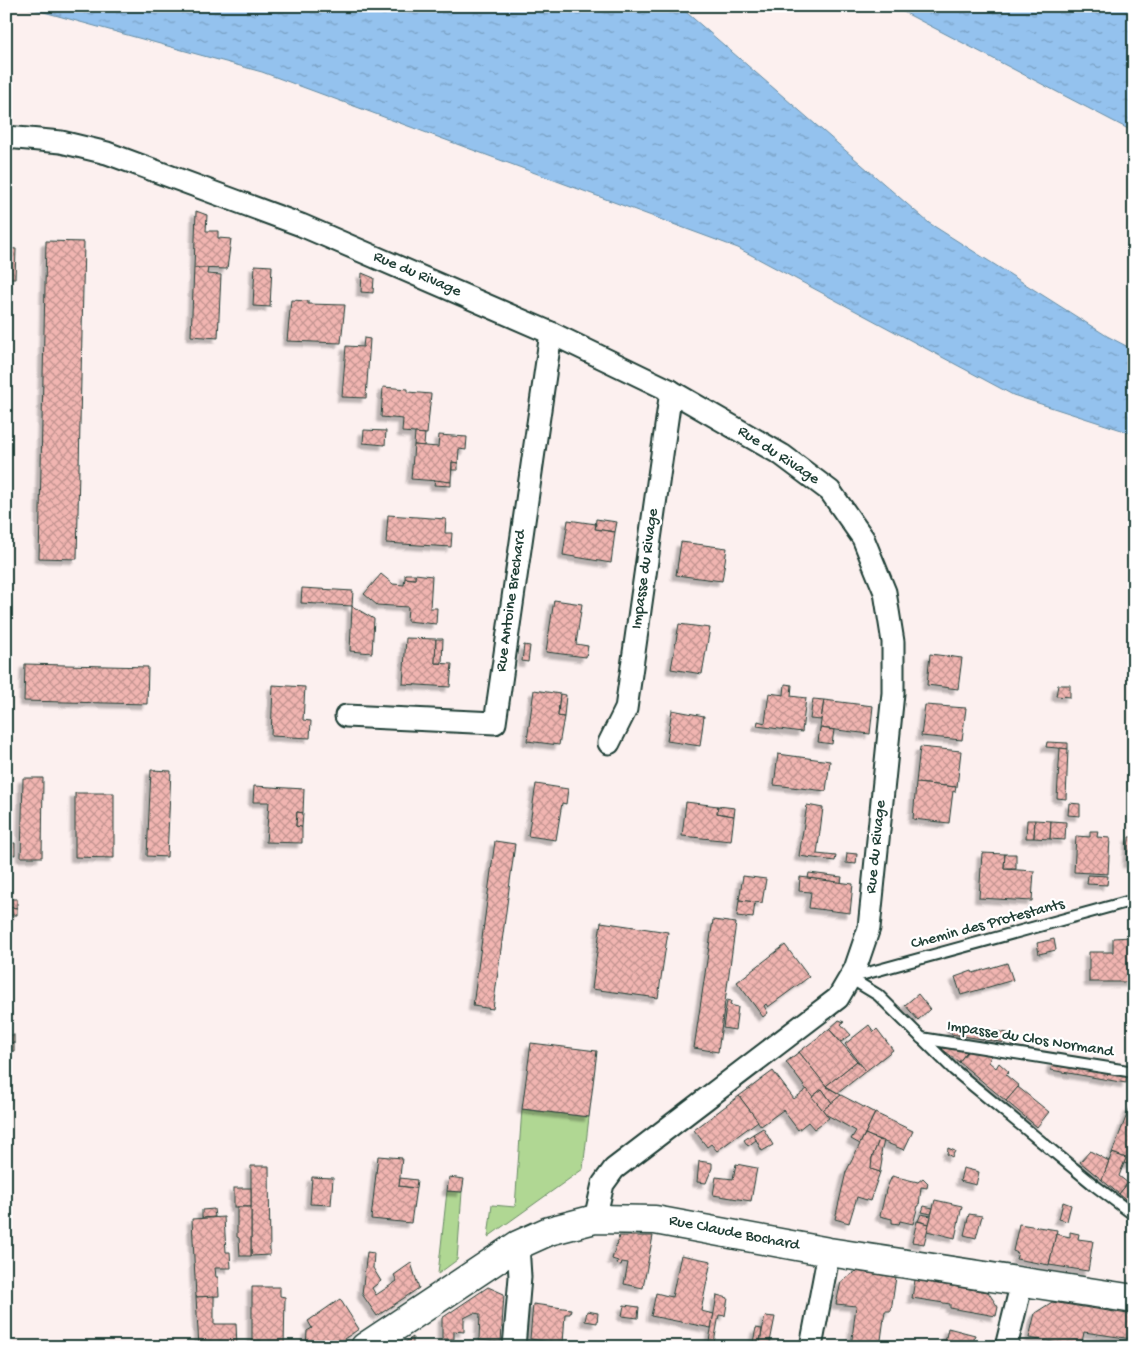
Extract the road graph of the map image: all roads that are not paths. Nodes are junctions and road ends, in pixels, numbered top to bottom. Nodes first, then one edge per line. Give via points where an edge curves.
1 (6, 137) edge
2 (551, 333) junction
3 (671, 391) junction
4 (346, 716) dead end
5 (609, 743) dead end
6 (1134, 900) edge
7 (850, 978) junction
8 (921, 1038) junction
9 (1134, 1072) edge
10 (1134, 1215) edge
11 (594, 1219) junction
12 (518, 1245) junction
13 (829, 1252) junction
14 (1022, 1282) junction
15 (1134, 1299) edge
16 (365, 1347) edge
17 (514, 1347) edge
18 (811, 1347) edge
19 (1006, 1347) edge

1 - 2 street, Rue du Rivage via 61,142 107,153 301,225
2 - 3 street, Rue du Rivage
2 - 4 street, Rue Antoine Brechard via 495,722
3 - 5 street, Impasse du Rivage via 626,710
3 - 7 street, Rue du Rivage via 782,455 830,491 863,538 885,592 893,642 893,693 869,928
6 - 7 lane, Chemin des Protestants
7 - 8 lane via 878,995
7 - 11 street, Rue du Rivage via 838,998 614,1169 603,1184
8 - 9 lane, Impasse du Clos Normand
8 - 10 lane via 954,1070
11 - 12 main road, Rue Claude Bochard via 549,1231
11 - 13 main road, Rue Claude Bochard via 655,1220
12 - 16 main road, Rue Claude Bochard
12 - 17 street via 520,1277
13 - 14 main road, Rue Claude Bochard
13 - 18 street
14 - 15 main road, Rue Claude Bochard
14 - 19 street

